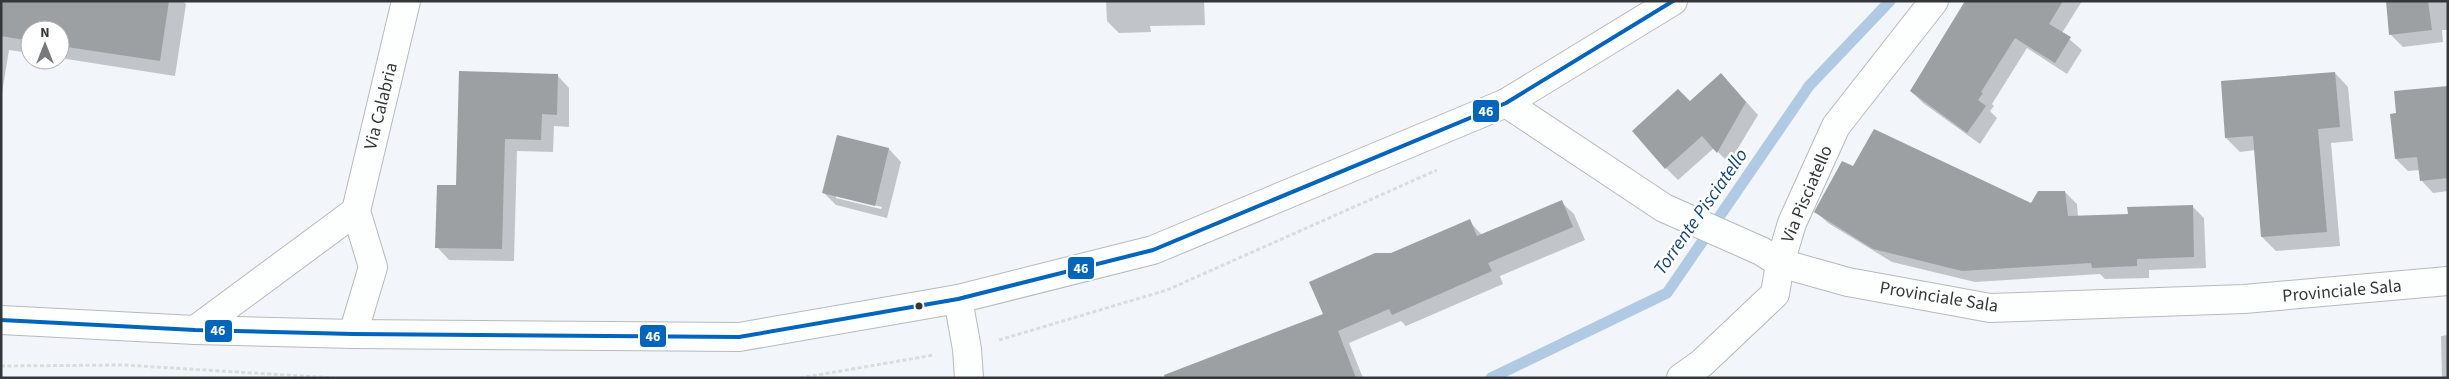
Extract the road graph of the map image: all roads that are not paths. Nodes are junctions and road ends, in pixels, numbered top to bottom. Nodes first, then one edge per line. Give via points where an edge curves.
1 (406, 1) edge
2 (1673, 1) edge
3 (1934, 1) edge
4 (1506, 103) junction
5 (356, 211) junction
6 (1770, 257) junction
7 (2448, 282) edge
8 (958, 299) junction
9 (1, 320) edge
10 (195, 330) junction
11 (353, 334) junction
12 (969, 378) edge
13 (1681, 378) edge

1 - 5 street, Via Calabria
2 - 4 street
3 - 6 street, Via Pisciatello via 1836,126 1792,223
4 - 6 street, Provinciale Sala via 1664,208
4 - 8 street via 1153,250
5 - 10 street
5 - 11 street via 373,267
6 - 7 street, Provinciale Sala via 1848,282 1990,308 2244,299
6 - 13 street, Via Pisciatello via 1775,294 1702,363
8 - 11 street via 740,337
8 - 12 street
9 - 10 street
10 - 11 street

